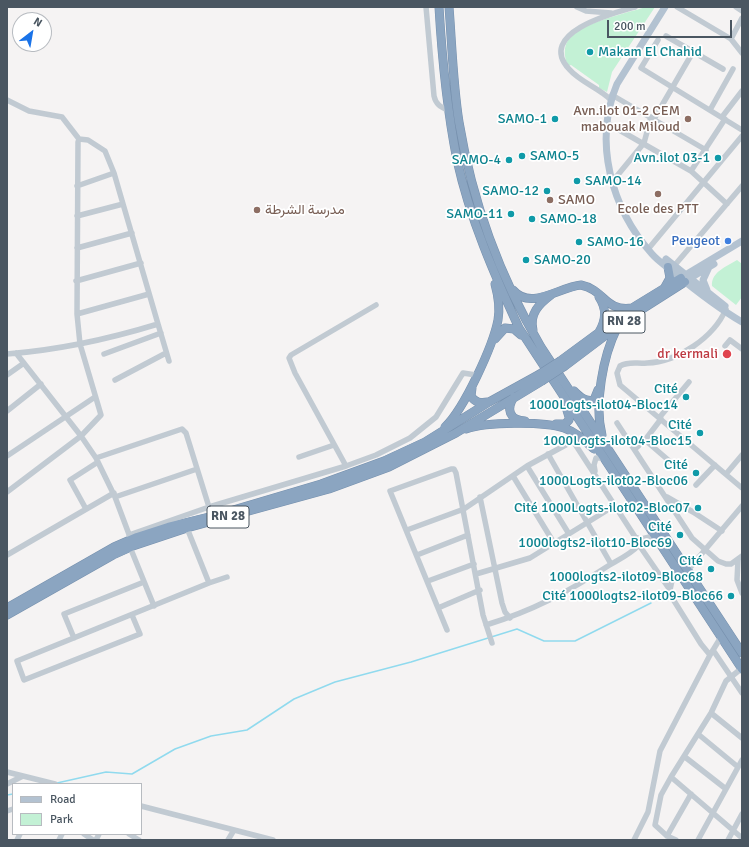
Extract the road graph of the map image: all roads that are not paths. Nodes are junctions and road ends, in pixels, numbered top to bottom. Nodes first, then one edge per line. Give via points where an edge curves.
1 (426, 7) edge
2 (439, 7) edge
3 (449, 7) edge
4 (576, 7) edge
5 (635, 7) edge
6 (665, 7) edge
7 (677, 7) edge
8 (736, 7) edge
9 (742, 11) edge
10 (614, 14) junction
11 (742, 18) edge
12 (666, 36) dead end
13 (731, 39) junction
14 (658, 40) dead end
15 (693, 52) junction
16 (742, 53) edge
17 (723, 69) dead end
18 (733, 69) dead end
19 (672, 88) junction
20 (742, 91) edge
21 (612, 97) junction
22 (7, 100) edge
23 (710, 110) junction
24 (449, 111) junction
25 (652, 118) junction
26 (724, 118) junction
27 (607, 122) junction
28 (742, 130) edge
29 (742, 136) edge
30 (79, 139) junction
31 (644, 143) junction
32 (706, 150) junction
33 (691, 171) junction
34 (114, 173) junction
35 (612, 182) junction
36 (704, 183) junction
37 (77, 186) junction
38 (742, 186) edge
39 (123, 204) junction
40 (727, 204) junction
41 (77, 216) junction
42 (132, 234) junction
43 (742, 241) edge
44 (742, 245) edge
45 (77, 248) junction
46 (649, 248) junction
47 (490, 261) junction
48 (141, 263) junction
49 (671, 266) junction
50 (710, 266) junction
51 (685, 278) junction
52 (76, 281) junction
53 (509, 286) junction
54 (664, 288) junction
55 (595, 291) junction
56 (552, 293) junction
57 (149, 294) junction
58 (710, 294) junction
59 (376, 305) dead end
60 (632, 308) junction
61 (725, 309) junction
62 (77, 314) junction
63 (742, 322) edge
64 (158, 324) junction
65 (619, 326) junction
66 (161, 333) junction
67 (598, 334) junction
68 (535, 336) junction
69 (80, 344) junction
70 (725, 346) dead end
71 (742, 349) edge
72 (534, 350) junction
73 (16, 353) junction
74 (166, 353) junction
75 (7, 354) edge
76 (104, 354) dead end
77 (576, 359) junction
78 (169, 361) dead end
79 (24, 363) junction
80 (562, 364) junction
81 (7, 375) edge
82 (476, 375) junction
83 (540, 378) junction
84 (115, 380) dead end
85 (563, 380) junction
86 (554, 382) junction
87 (689, 382) dead end
88 (41, 384) junction
89 (95, 397) junction
90 (514, 397) junction
91 (489, 402) junction
92 (7, 411) edge
93 (66, 416) junction
94 (660, 418) junction
95 (617, 423) dead end
96 (456, 433) junction
97 (81, 436) junction
98 (436, 436) junction
99 (645, 440) junction
100 (604, 442) junction
101 (334, 445) junction
102 (635, 449) junction
103 (548, 454) junction
104 (742, 455) edge
105 (7, 456) edge
106 (299, 457) dead end
107 (604, 458) junction
108 (97, 460) junction
109 (715, 465) junction
110 (346, 466) junction
111 (527, 466) junction
112 (674, 466) dead end
113 (197, 469) junction
114 (726, 474) junction
115 (596, 475) junction
116 (512, 476) junction
117 (696, 485) dead end
118 (742, 488) edge
119 (8, 489) edge
120 (114, 495) junction
121 (480, 497) junction
122 (667, 497) junction
123 (614, 506) junction
124 (742, 506) edge
125 (209, 507) junction
126 (86, 509) junction
127 (464, 509) junction
128 (588, 523) junction
129 (187, 528) junction
130 (407, 530) junction
131 (722, 531) junction
132 (569, 534) junction
133 (468, 535) junction
134 (654, 536) junction
135 (635, 537) junction
136 (130, 541) junction
137 (554, 543) junction
138 (639, 545) junction
139 (705, 551) junction
140 (7, 555) edge
141 (417, 555) junction
142 (741, 560) edge
143 (474, 564) junction
144 (611, 564) junction
145 (675, 566) junction
146 (494, 569) junction
147 (688, 570) junction
148 (476, 574) junction
149 (227, 577) dead end
150 (428, 581) junction
151 (144, 582) junction
152 (209, 583) junction
153 (480, 590) junction
154 (670, 590) junction
155 (742, 593) edge
156 (154, 606) junction
157 (7, 608) edge
158 (438, 608) junction
159 (132, 615) junction
160 (7, 616) edge
161 (510, 618) junction
162 (486, 625) junction
163 (447, 630) dead end
164 (721, 637) junction
165 (74, 638) junction
166 (492, 643) dead end
167 (712, 652) junction
168 (742, 653) edge
169 (742, 669) edge
170 (731, 677) junction
171 (742, 693) edge
172 (711, 712) junction
173 (698, 734) junction
174 (742, 738) edge
175 (685, 756) junction
176 (742, 760) edge
177 (738, 767) junction
178 (7, 772) edge
179 (16, 774) junction
180 (23, 776) junction
181 (671, 777) junction
182 (7, 778) edge
183 (35, 781) edge
184 (49, 783) edge
185 (7, 784) edge
186 (726, 789) junction
187 (691, 794) junction
188 (142, 806) edge
189 (713, 813) junction
190 (742, 814) edge
191 (234, 830) junction
192 (733, 830) junction
193 (86, 835) edge
194 (129, 836) edge
195 (667, 836) junction
196 (742, 838) edge
197 (95, 840) edge
198 (139, 840) edge
199 (228, 840) edge
200 (273, 840) edge
201 (634, 840) edge
202 (676, 840) edge
203 (698, 840) edge
204 (728, 840) edge

1 - 24 street via 435,102
2 - 24 highway
3 - 53 highway via 458,110 467,164
4 - 10 street via 586,11
5 - 10 street
6 - 21 main road via 617,84
7 - 13 street
8 - 9 street
10 - 21 street via 586,23 576,30 566,38 562,52 569,70
11 - 13 street
12 - 15 street
13 - 16 street
14 - 19 street via 641,68
15 - 17 street
15 - 19 street
18 - 23 street
19 - 23 street
19 - 25 street
20 - 26 street
21 - 25 street
21 - 27 main road
22 - 30 street via 29,111 62,117
23 - 26 street
24 - 47 highway via 474,220
25 - 31 street
25 - 32 street
26 - 28 street
26 - 32 street
27 - 31 street
27 - 35 main road via 606,147
29 - 36 street
30 - 34 street via 88,140 105,151
30 - 37 street
31 - 33 street
31 - 35 street
32 - 33 street
33 - 36 street
34 - 37 street
34 - 39 street
35 - 46 main road via 626,216
36 - 40 street
36 - 46 street
37 - 41 street
38 - 40 street
39 - 41 street
39 - 42 street
40 - 49 street
41 - 45 street
42 - 45 street
42 - 48 street
43 - 51 main road
44 - 50 main road, RN 28
45 - 52 street
46 - 49 main road via 653,254
47 - 72 highway via 519,328
47 - 82 highway via 497,291 498,320 489,348
48 - 52 street
48 - 57 street
49 - 51 main road
49 - 54 highway via 670,278
50 - 51 main road, RN 28
50 - 58 main road via 703,280
51 - 54 highway
51 - 58 main road
51 - 61 main road
51 - 65 highway, RN 28
52 - 62 street
53 - 56 highway via 525,299
53 - 68 highway
54 - 60 highway
55 - 56 highway via 581,286
55 - 60 highway via 614,307
55 - 67 highway via 602,301 605,312
56 - 68 highway via 533,314
57 - 62 street
57 - 64 street
58 - 61 main road
59 - 101 street via 289,358
60 - 67 highway
61 - 63 main road
61 - 94 street via 704,338 679,354 648,363 627,362 620,366 617,373 620,384
62 - 69 street
64 - 66 street
64 - 69 street via 124,335
65 - 77 highway, RN 28
65 - 100 highway via 609,348 599,403
66 - 74 street
66 - 76 street
67 - 80 highway
68 - 85 highway
69 - 73 street
69 - 89 street
70 - 71 street via 730,340
72 - 86 highway
72 - 91 highway via 514,329 505,328 500,332 471,393 472,399 478,402
73 - 75 street
73 - 79 street
74 - 78 street
74 - 84 street
77 - 80 highway, RN 28
77 - 85 highway via 593,350 600,350 602,353 604,361 596,397 590,401 583,399
79 - 81 street
79 - 88 street
80 - 83 highway, RN 28, bridge
82 - 98 highway via 453,417
82 - 110 street via 463,373 436,417 410,438
83 - 90 highway, RN 28
83 - 91 highway
85 - 100 highway
86 - 90 highway via 569,414 569,420 565,424 515,419 508,410
86 - 107 highway
87 - 94 street
88 - 92 street
88 - 93 street
89 - 93 street
89 - 97 street via 101,417
90 - 96 highway, RN 28
91 - 98 highway
93 - 97 street
93 - 105 street
94 - 99 street
94 - 109 street
95 - 102 street
96 - 107 highway via 472,427 493,424 554,426 580,436
96 - 129 highway, RN 28 via 362,478
97 - 108 street
97 - 119 street
98 - 136 highway, RN 28 via 358,472 168,527
99 - 102 street
99 - 112 street
100 - 147 highway
101 - 106 street
101 - 110 street
102 - 122 street
103 - 111 street
103 - 115 street via 573,441
103 - 128 street
104 - 114 street
107 - 115 street via 599,457 595,460
107 - 134 highway
108 - 113 street via 180,429 186,433
108 - 120 street
108 - 126 street via 70,480
109 - 114 street
109 - 117 street
110 - 125 street
111 - 116 street
111 - 132 street
113 - 120 street
113 - 125 street
114 - 118 street
115 - 123 street
116 - 121 street
116 - 137 street
120 - 126 street
120 - 136 street
121 - 127 street
121 - 146 street
122 - 131 street
122 - 139 street via 692,538
123 - 128 street
123 - 135 street
124 - 131 street
125 - 136 street
126 - 140 street
127 - 130 street
127 - 130 street via 454,469 390,491
127 - 133 street
128 - 132 street
128 - 144 street
129 - 136 highway, RN 28
129 - 152 street
130 - 141 street
131 - 139 street
132 - 137 street
133 - 141 street
133 - 143 street
134 - 135 street via 641,539
134 - 145 highway
135 - 138 street
136 - 151 street
136 - 157 highway, RN 28 via 114,547
136 - 160 highway, RN 28 via 113,555
137 - 146 street via 521,561
138 - 144 street
138 - 154 street
139 - 142 street via 726,564
139 - 147 street
141 - 150 street
142 - 155 street via 737,580
143 - 148 street
143 - 150 street
144 - 161 street via 548,602
145 - 154 street
145 - 164 highway
146 - 148 street
146 - 161 street via 502,603
147 - 168 highway
148 - 153 street
149 - 152 street
150 - 158 street
151 - 156 street
151 - 165 street via 64,614
152 - 156 street
153 - 158 street
153 - 162 street
154 - 167 street via 671,596 701,644
156 - 159 street
158 - 163 street
159 - 165 street
159 - 165 street via 140,634 24,680 17,661
161 - 162 street
162 - 166 street
164 - 167 street
164 - 169 highway
167 - 170 street
167 - 201 street via 660,751 648,812
169 - 170 street
170 - 171 street
170 - 172 street via 726,681
172 - 173 street
172 - 174 street
173 - 175 street
173 - 177 street
175 - 181 street
175 - 186 street
176 - 177 street
177 - 186 street
178 - 179 street
179 - 180 street
179 - 182 street
180 - 183 street
180 - 185 street
181 - 187 street
181 - 195 street via 661,795 655,825
183 - 184 street
186 - 189 street
187 - 189 street
187 - 195 street
188 - 191 street
189 - 192 street
189 - 203 street
190 - 192 street
191 - 199 street
191 - 200 street
192 - 196 street
192 - 204 street
193 - 197 street
194 - 198 street
195 - 202 street

